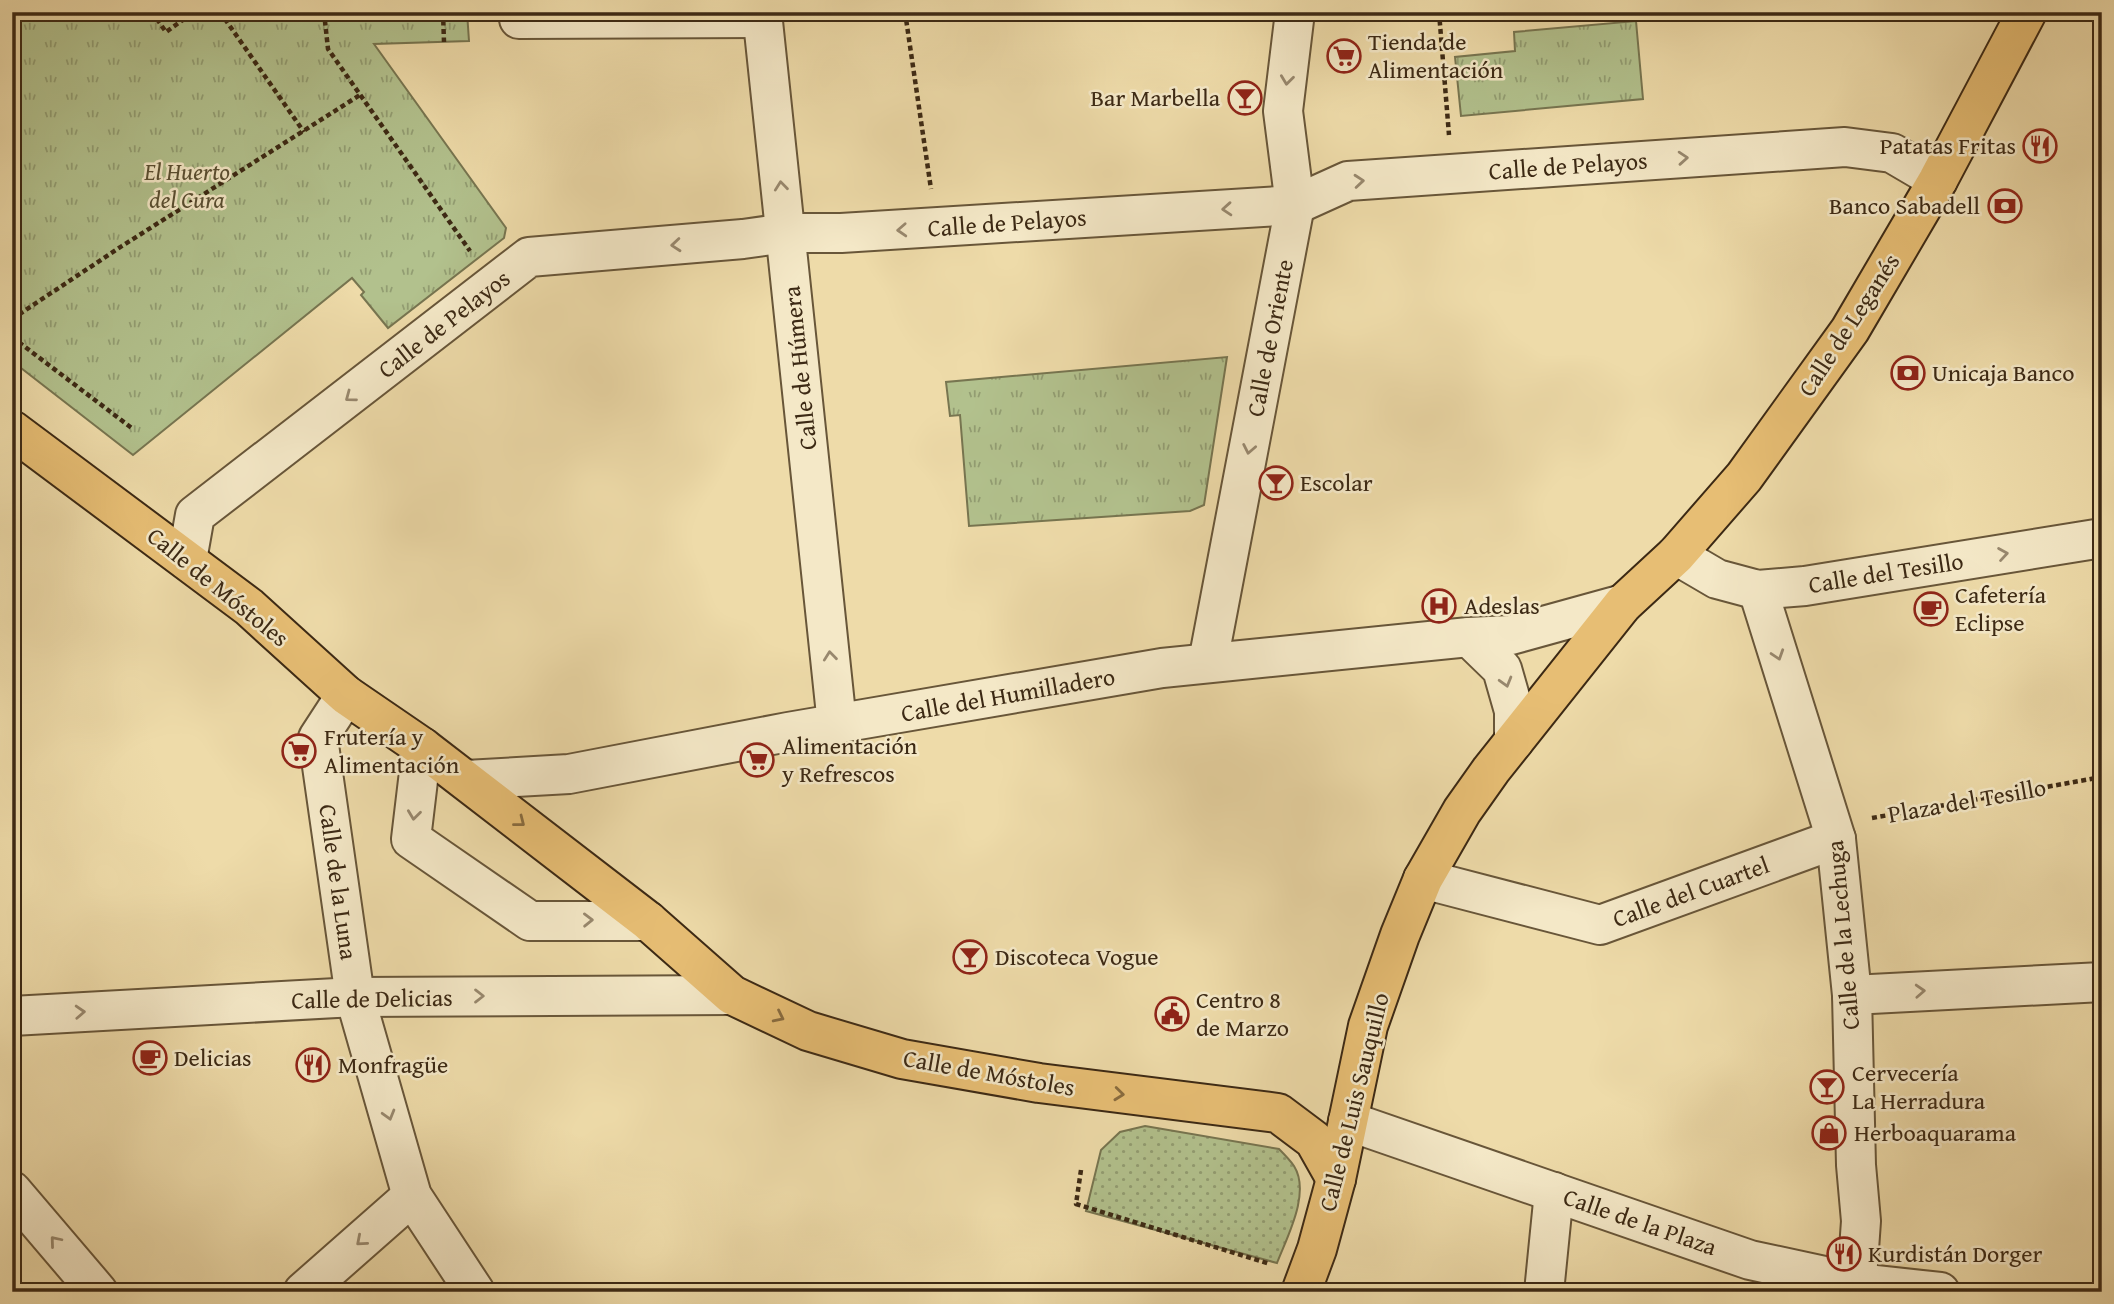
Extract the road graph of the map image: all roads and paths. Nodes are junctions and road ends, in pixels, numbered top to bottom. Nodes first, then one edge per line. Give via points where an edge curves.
1 (152, 12) edge
2 (194, 12) edge
3 (220, 12) edge
4 (324, 12) edge
5 (443, 12) edge
6 (905, 12) edge
7 (1294, 12) edge
8 (1439, 12) edge
9 (2027, 12) edge
10 (762, 15) edge
11 (518, 16) edge
12 (444, 42) dead end
13 (360, 95) junction
14 (304, 132) junction
15 (1452, 174) junction
16 (1938, 180) junction
17 (1295, 205) junction
18 (937, 228) junction
19 (786, 233) junction
20 (495, 285) junction
21 (12, 319) edge
22 (12, 337) edge
23 (12, 429) edge
24 (133, 429) dead end
25 (2102, 538) edge
26 (1676, 555) junction
27 (187, 560) junction
28 (1758, 590) junction
29 (1623, 604) junction
30 (1469, 637) junction
31 (1208, 662) junction
32 (346, 695) junction
33 (837, 724) junction
34 (1514, 741) junction
35 (422, 747) junction
36 (2102, 777) edge
37 (466, 780) junction
38 (1834, 832) junction
39 (1423, 879) junction
40 (648, 921) junction
41 (2102, 982) edge
42 (733, 995) junction
43 (1852, 995) junction
44 (355, 997) junction
45 (12, 1016) edge
46 (1348, 1121) junction
47 (1081, 1170) dead end
48 (1336, 1180) junction
49 (12, 1191) edge
50 (1554, 1192) junction
51 (412, 1196) junction
52 (1304, 1284) edge
53 (1856, 1287) edge
54 (98, 1292) edge
55 (303, 1292) edge
56 (475, 1292) edge
57 (1544, 1292) edge
58 (1940, 1292) edge

1 - 2 path via 166,32
3 - 14 path
4 - 13 path via 328,49
5 - 12 path
6 - 18 path
7 -> 17 street, Calle de Oriente via 1283,111
8 - 15 path
9 - 16 main road, Calle de Leganés
10 - 11 street
19 -> 10 street, Calle de Húmera
13 - 14 path
13 - 20 path
14 - 21 path
15 -> 16 street, Calle de Pelayos via 1844,147 1892,153
17 -> 15 street, Calle de Pelayos via 1348,181
16 - 26 main road, Calle de Leganés via 1850,331 1744,477
17 -> 18 street, Calle de Pelayos
17 -> 31 street, Calle de Oriente
18 -> 19 street, Calle de Pelayos
19 -> 20 street, Calle de Pelayos via 529,257
33 -> 19 street, Calle de Húmera
20 -> 27 street, Calle de Pelayos via 195,516
22 - 24 path
23 - 27 main road, Calle de Móstoles
28 -> 25 street, Calle del Tesillo
26 - 28 street, Calle del Tesillo via 1717,579
26 - 29 main road, Calle de Leganés
27 - 32 main road, Calle de Móstoles via 249,607
28 -> 38 street, Calle de la Lechuga
29 - 30 street, Calle del Humilladero via 1511,635
29 - 34 main road, Calle de Luis Sauquillo
30 - 31 street, Calle del Humilladero
30 -> 34 street via 1502,669 1514,711
31 - 33 street, Calle del Humilladero
32 - 35 main road, Calle de Móstoles
32 - 44 street, Calle de la Luna via 318,738
33 - 37 street, Calle del Humilladero via 569,774
34 - 39 main road, Calle de Luis Sauquillo via 1462,811
35 - 37 main road, Calle de Móstoles
35 -> 40 street via 411,839 530,921
36 - 38 path, Plaza del Tesillo
37 -> 40 main road, Calle de Móstoles
38 - 39 street, Calle del Cuartel via 1600,925
38 - 43 street, Calle de la Lechuga
39 - 46 main road, Calle de Luis Sauquillo via 1368,1026
40 - 42 main road, Calle de Móstoles
43 -> 41 street
44 -> 42 street, Calle de Delicias
42 -> 48 main road, Calle de Móstoles via 808,1031 902,1059 1039,1083 1278,1113 1314,1140
43 - 53 street, Calle de la Lechuga via 1861,1221
45 -> 44 street, Calle de Delicias
44 -> 51 street, Calle de la Luna
46 - 48 main road, Calle de Luis Sauquillo
46 - 50 street, Calle de la Plaza
47 - 52 path via 1076,1203
48 - 52 main road, Calle de Luis Sauquillo
54 -> 49 street
50 - 53 street, Calle de la Plaza via 1750,1260
50 - 57 street
51 -> 55 street
51 - 56 street, Calle de la Luna
53 - 58 street, Calle de la Plaza

